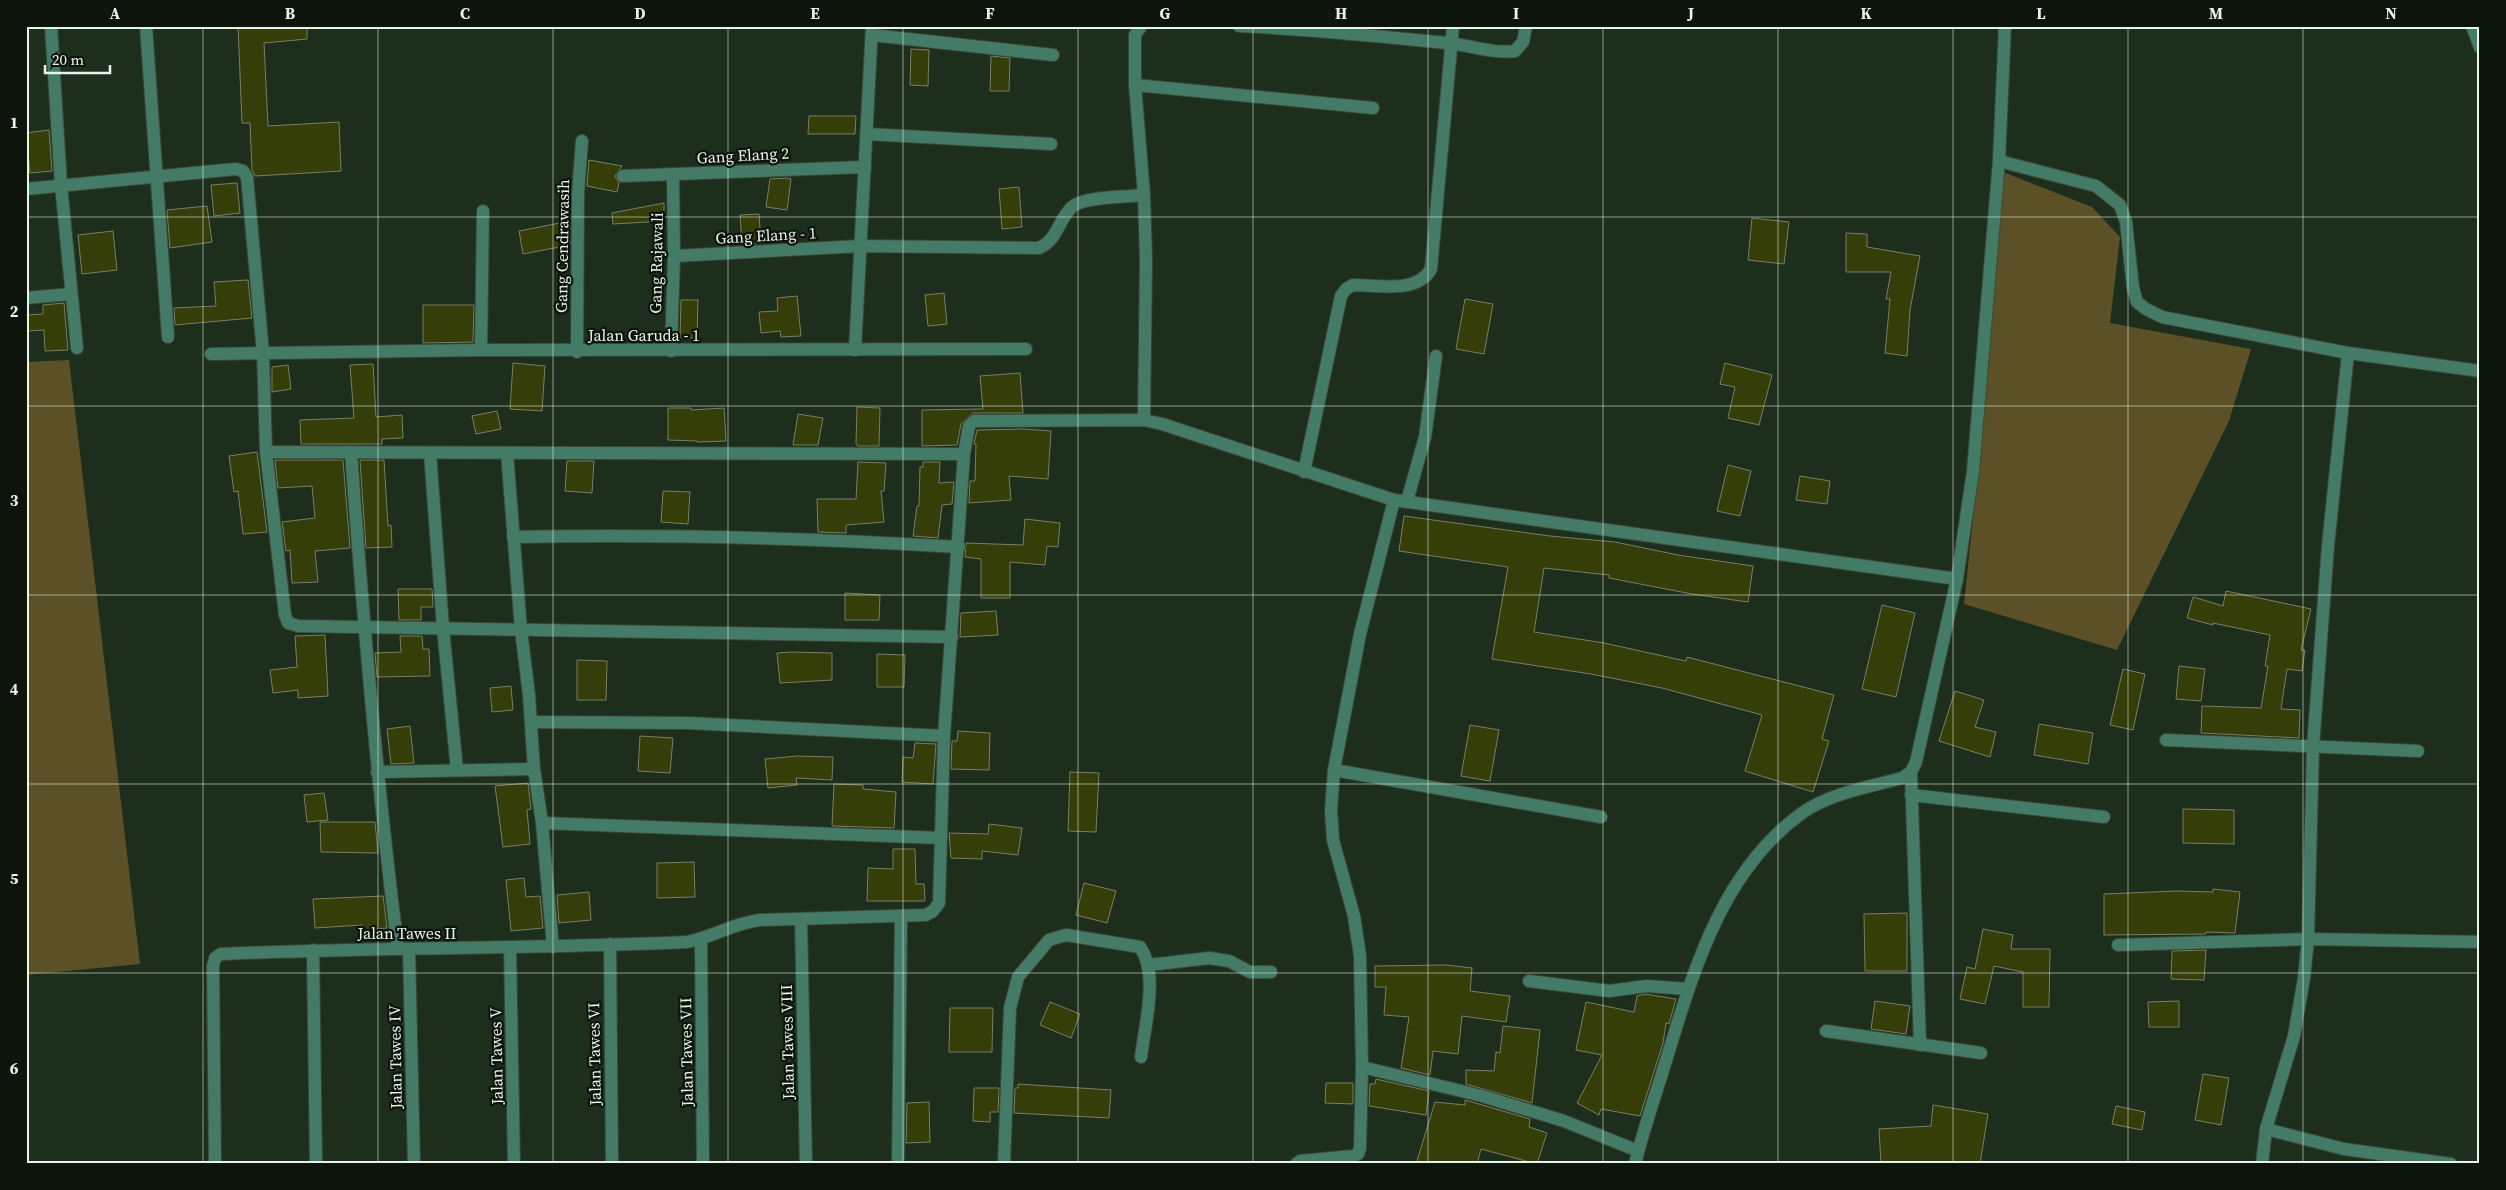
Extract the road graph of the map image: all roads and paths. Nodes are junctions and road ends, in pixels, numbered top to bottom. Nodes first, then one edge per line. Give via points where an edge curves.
1 (51, 26) edge
2 (146, 26) edge
3 (1141, 26) edge
4 (1239, 26) edge
5 (1453, 26) edge
6 (1526, 26) edge
7 (2005, 26) edge
8 (2472, 26) edge
9 (1278, 27) edge
10 (872, 31) edge
11 (1450, 43) junction
12 (2480, 47) edge
13 (1053, 55) dead end
14 (1135, 85) junction
15 (1373, 108) dead end
16 (866, 134) junction
17 (582, 141) dead end
18 (1051, 144) dead end
19 (2000, 161) junction
20 (865, 167) junction
21 (156, 175) junction
22 (673, 175) junction
23 (623, 176) dead end
24 (61, 185) junction
25 (26, 189) edge
26 (1144, 195) junction
27 (484, 210) dead end
28 (860, 246) junction
29 (674, 256) junction
30 (71, 294) junction
31 (26, 298) edge
32 (168, 337) dead end
33 (77, 348) dead end
34 (481, 350) junction
35 (855, 350) junction
36 (1026, 350) dead end
37 (671, 351) junction
38 (577, 352) junction
39 (211, 354) dead end
40 (263, 354) junction
41 (2348, 354) junction
42 (1436, 356) dead end
43 (2480, 371) edge
44 (1144, 420) junction
45 (266, 452) junction
46 (351, 452) junction
47 (430, 453) junction
48 (507, 453) junction
49 (964, 454) junction
50 (1304, 472) junction
51 (1400, 500) junction
52 (513, 537) junction
53 (959, 547) junction
54 (1957, 579) junction
55 (364, 627) junction
56 (443, 628) junction
57 (521, 630) junction
58 (952, 637) junction
59 (531, 722) junction
60 (944, 736) junction
61 (2166, 740) dead end
62 (2313, 747) junction
63 (2418, 751) dead end
64 (456, 770) junction
65 (534, 770) junction
66 (1334, 770) junction
67 (377, 772) junction
68 (1911, 772) junction
69 (1912, 795) junction
70 (1601, 817) dead end
71 (2104, 817) dead end
72 (542, 823) junction
73 (940, 838) junction
74 (900, 917) junction
75 (801, 919) junction
76 (2308, 939) junction
77 (701, 940) junction
78 (2480, 942) edge
79 (610, 944) junction
80 (2118, 944) dead end
81 (552, 947) junction
82 (510, 948) junction
83 (404, 949) junction
84 (313, 950) junction
85 (1149, 965) junction
86 (1271, 972) dead end
87 (1529, 981) dead end
88 (1688, 989) junction
89 (1826, 1032) dead end
90 (1920, 1045) junction
91 (1981, 1053) dead end
92 (1141, 1057) dead end
93 (1362, 1067) junction
94 (2266, 1129) junction
95 (1638, 1151) junction
96 (215, 1164) edge
97 (316, 1164) edge
98 (414, 1164) edge
99 (514, 1164) edge
100 (612, 1164) edge
101 (703, 1164) edge
102 (806, 1164) edge
103 (898, 1164) edge
104 (1004, 1164) edge
105 (1296, 1164) edge
106 (1635, 1164) edge
107 (2262, 1164) edge
108 (2451, 1164) edge

1 - 24 street
2 - 21 street
3 - 14 street via 1135,35
4 - 9 street
5 - 11 street
6 - 11 street via 1523,42 1515,51 1502,53
7 - 19 street
8 - 12 street
9 - 11 street
10 - 13 street
10 - 16 street
11 - 50 street via 1431,270 1426,278 1413,285 1353,285 1341,296
14 - 15 street
14 - 26 street
16 - 18 street
16 - 20 street
17 - 38 street, Gang Cendrawasih via 578,193
19 - 41 street via 2096,186 2120,206 2126,222 2137,302 2162,318
19 - 54 street via 1973,470
20 - 22 street, Gang Elang 2
20 - 28 street
21 - 24 street
21 - 32 street
21 - 40 street via 236,169 247,177
22 - 23 street, Gang Elang 2
22 - 29 street, Gang Rajawali
24 - 25 street
24 - 30 street
26 - 28 street, Gang Elang - 1 via 1081,201 1067,213 1048,244 1039,248
26 - 44 street
27 - 34 street
28 - 29 street, Gang Elang - 1
28 - 35 street
29 - 37 street, Gang Rajawali
30 - 31 street
30 - 33 street
34 - 38 street, Jalan Garuda - 1
34 - 40 street, Jalan Garuda - 1
35 - 36 street, Jalan Garuda - 1
35 - 37 street, Jalan Garuda - 1
37 - 38 street, Jalan Garuda - 1
39 - 40 street, Jalan Garuda - 1
40 - 45 street
41 - 43 street
41 - 62 street via 2328,546
42 - 51 street via 1425,437
44 - 49 street, Jalan Tawes II via 982,419 969,426
44 - 50 street
45 - 46 street
45 - 55 street via 288,623
46 - 47 street
46 - 55 street, Jalan Tawes IV
47 - 48 street
47 - 56 street
48 - 49 street
48 - 52 street
49 - 53 street, Jalan Tawes II
50 - 51 street
51 - 54 street
51 - 66 street via 1360,634
52 - 53 street via 850,541
52 - 57 street
53 - 58 street, Jalan Tawes II
54 - 68 street via 1916,762
55 - 56 street
55 - 67 street, Jalan Tawes IV
56 - 57 street
56 - 64 street
57 - 58 street
57 - 59 street
58 - 60 street, Jalan Tawes II
59 - 60 street via 688,723
59 - 65 street
60 - 73 street, Jalan Tawes II
61 - 62 street
62 - 63 street
62 - 76 street
64 - 65 street
64 - 67 street
65 - 72 street
66 - 70 street
66 - 93 street via 1330,826 1358,937
67 - 83 street, Jalan Tawes IV
68 - 69 street
68 - 88 street via 1902,778 1820,802 1801,814 1762,851 1721,908
69 - 71 street
69 - 90 street
72 - 73 street
72 - 81 street
73 - 74 street, Jalan Tawes II via 939,903 926,915
74 - 75 street, Jalan Tawes II
74 - 103 street
75 - 77 street, Jalan Tawes II via 750,921
75 - 102 street, Jalan Tawes VIII
76 - 78 street
76 - 80 street
76 - 94 street via 2294,1036
77 - 79 street, Jalan Tawes II
77 - 101 street, Jalan Tawes VII
79 - 81 street, Jalan Tawes II
79 - 100 street, Jalan Tawes VI
81 - 82 street, Jalan Tawes II
82 - 83 street, Jalan Tawes II
82 - 99 street, Jalan Tawes V
83 - 84 street, Jalan Tawes II
83 - 98 street, Jalan Tawes IV
84 - 96 street, Jalan Tawes II via 221,954 215,958
84 - 97 street
85 - 86 street via 1209,958 1229,961 1250,972
85 - 92 street via 1151,974
85 - 104 street via 1140,947 1066,935 1049,940 1024,967 1013,988 1010,1008
87 - 88 street via 1609,991 1648,986
88 - 95 street
89 - 90 street
90 - 91 street
93 - 95 street via 1564,1121
93 - 105 street via 1358,1154
94 - 107 street
94 - 108 street via 2344,1149
95 - 106 street

